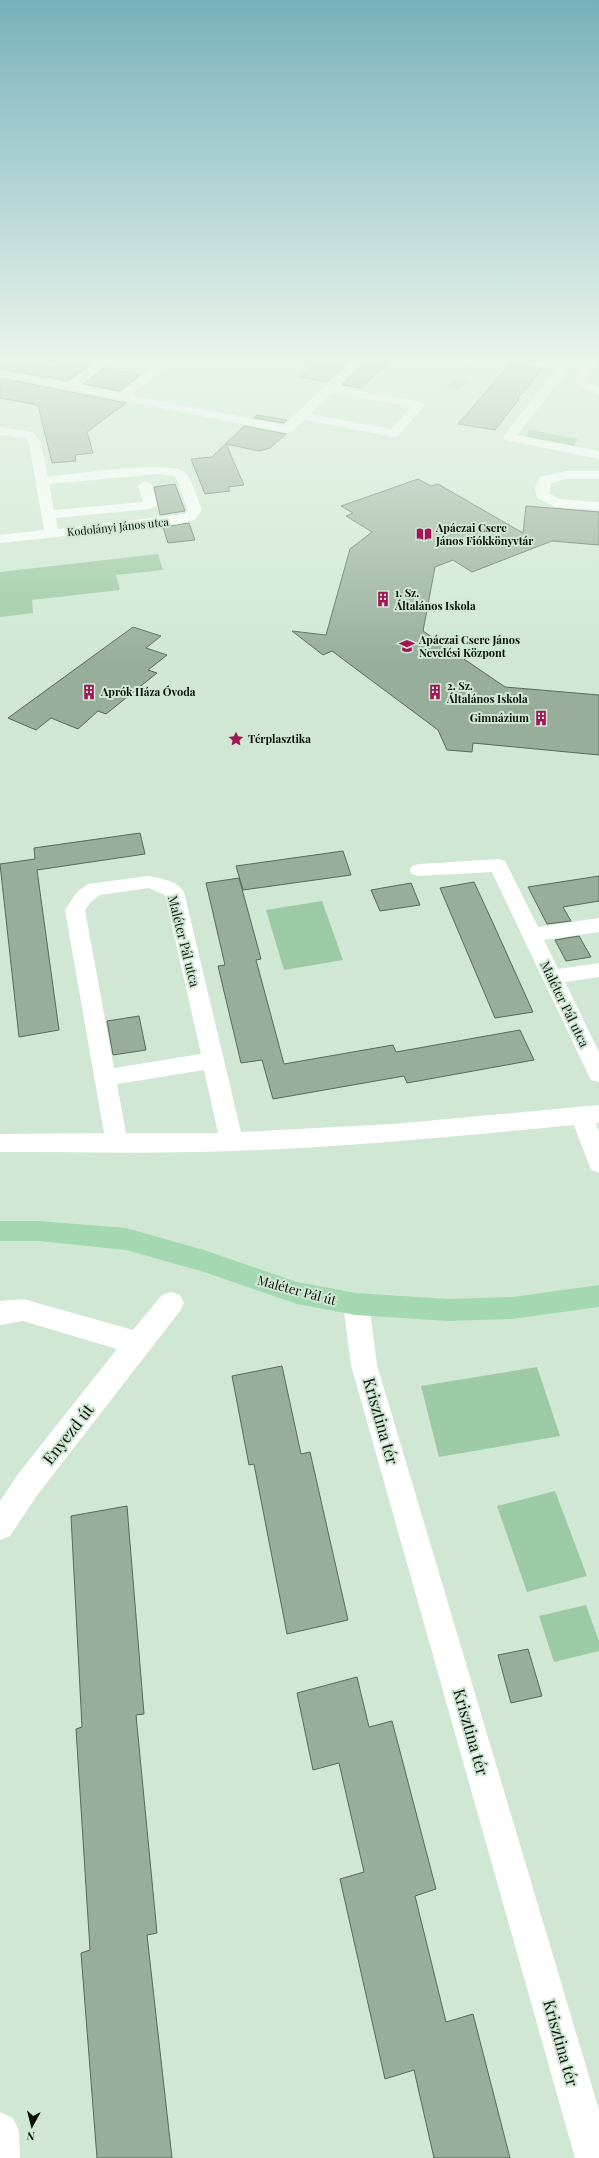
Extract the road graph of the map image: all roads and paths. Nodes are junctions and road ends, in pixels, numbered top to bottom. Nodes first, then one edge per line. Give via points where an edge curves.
1 (38, 461) edge
2 (599, 475) edge
3 (42, 481) junction
4 (184, 482) junction
5 (145, 486) junction
6 (130, 487) dead end
7 (60, 494) dead end
8 (45, 495) junction
9 (599, 506) edge
10 (48, 515) junction
11 (52, 534) junction
12 (0, 539) edge
13 (419, 870) dead end
14 (599, 925) edge
15 (531, 935) junction
16 (599, 970) edge
17 (552, 977) junction
18 (213, 1060) junction
19 (599, 1074) edge
20 (104, 1078) junction
21 (590, 1115) edge
22 (232, 1142) junction
23 (0, 1143) edge
24 (117, 1144) junction
25 (599, 1163) edge
26 (0, 1231) edge
27 (599, 1296) edge
28 (170, 1303) dead end
29 (356, 1304) junction
30 (0, 1313) edge
31 (138, 1343) junction
32 (0, 1526) edge
33 (0, 2131) edge
34 (1, 2158) edge
35 (594, 2158) edge

1 - 3 street, Kodolányi János utca
2 - 9 street via 554,477 545,480 542,488 542,495 556,503
3 - 4 street via 158,470 178,473
3 - 8 street, Kodolányi János utca
4 - 5 street
4 - 11 street, Kodolányi János utca via 195,510 189,517
5 - 6 street
5 - 10 street via 150,505
7 - 8 street
8 - 10 street, Kodolányi János utca
10 - 11 street, Kodolányi János utca
11 - 12 street, Kodolányi János utca
13 - 15 street, Maléter Pál utca via 498,865
14 - 15 street
15 - 17 street, Maléter Pál utca
16 - 17 street
17 - 19 street, Maléter Pál utca
18 - 20 street
18 - 20 street, Maléter Pál utca via 174,892 165,886 148,882 95,889 84,897 75,910
18 - 22 street, Maléter Pál utca
20 - 24 street, Maléter Pál utca
21 - 22 street via 393,1133
21 - 25 street
22 - 24 street
23 - 24 street
26 - 29 main road, Maléter Pál út via 39,1231 126,1239 204,1261 297,1293
27 - 29 main road, Maléter Pál út via 512,1308 448,1310
28 - 31 street, Enyezd út
29 - 35 street, Krisztina tér via 364,1365
30 - 31 street via 23,1310
31 - 32 street, Enyezd út via 28,1484
33 - 34 street

